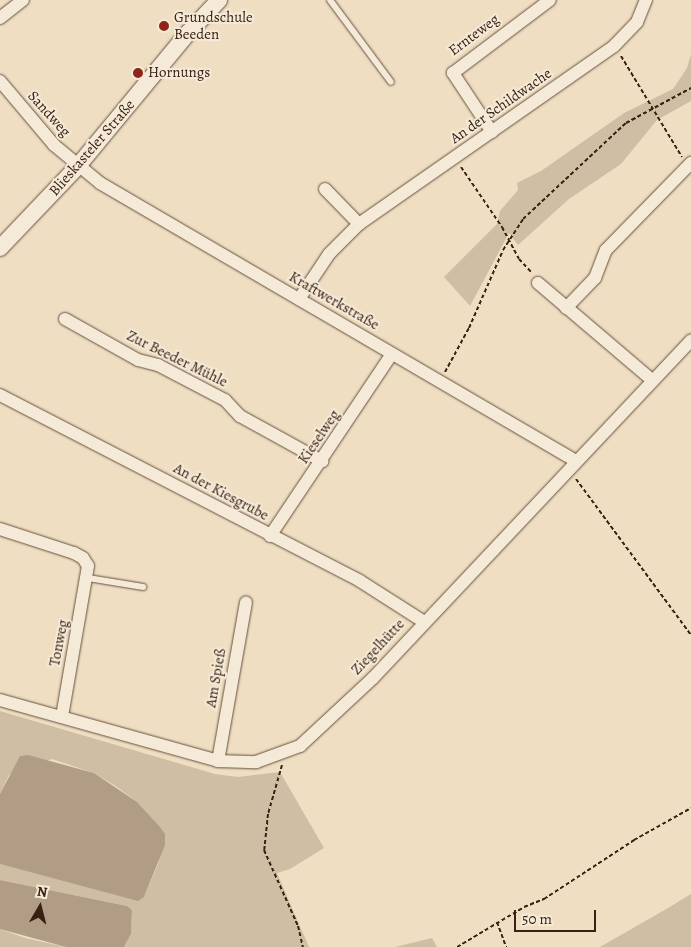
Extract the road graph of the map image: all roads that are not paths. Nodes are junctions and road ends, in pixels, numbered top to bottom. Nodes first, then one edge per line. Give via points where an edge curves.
1 (23, 0) edge
2 (219, 0) edge
3 (330, 0) edge
4 (550, 0) edge
5 (646, 0) edge
6 (0, 18) edge
7 (0, 81) edge
8 (391, 82) dead end
9 (492, 132) junction
10 (689, 164) edge
11 (78, 166) junction
12 (325, 188) dead end
13 (359, 224) junction
14 (0, 248) edge
15 (538, 283) road end
16 (299, 299) junction
17 (566, 308) junction
18 (65, 319) dead end
19 (691, 340) edge
20 (392, 354) junction
21 (652, 380) junction
22 (0, 395) edge
23 (322, 461) junction
24 (576, 461) junction
25 (0, 529) edge
26 (270, 536) junction
27 (88, 578) junction
28 (143, 587) dead end
29 (246, 602) dead end
30 (424, 622) junction
31 (0, 700) edge
32 (62, 716) junction
33 (218, 760) junction

1 - 6 street
2 - 11 street, Blieskasteler Straße
3 - 8 lane
4 - 9 street, Ernteweg via 453,73
5 - 9 street, An der Schildwache via 637,22 614,46
7 - 11 street, Sandweg via 21,109
9 - 13 street, An der Schildwache
10 - 17 street via 606,250 596,278
11 - 14 street, Blieskasteler Straße
11 - 16 street, Kraftwerkstraße via 128,201
12 - 13 street
13 - 16 street, An der Schildwache via 329,254
15 - 17 street
16 - 20 street, Kraftwerkstraße
17 - 21 street
18 - 23 street, Zur Beeder Mühle via 138,360 158,365 225,400 240,416
19 - 21 street, Ziegelhütte
20 - 23 street, Kieselweg
20 - 24 street, Kraftwerkstraße
21 - 24 street, Ziegelhütte
22 - 26 street, An der Kiesgrube
23 - 26 street, Kieselweg
24 - 30 street, Ziegelhütte
25 - 27 street via 83,558
26 - 30 street, An der Kiesgrube via 393,599
27 - 28 lane
27 - 32 street, Tonweg
29 - 33 street, Am Spieß
30 - 33 street, Ziegelhütte via 373,678 300,746 256,762
31 - 32 street, Ziegelhütte
32 - 33 street, Ziegelhütte

